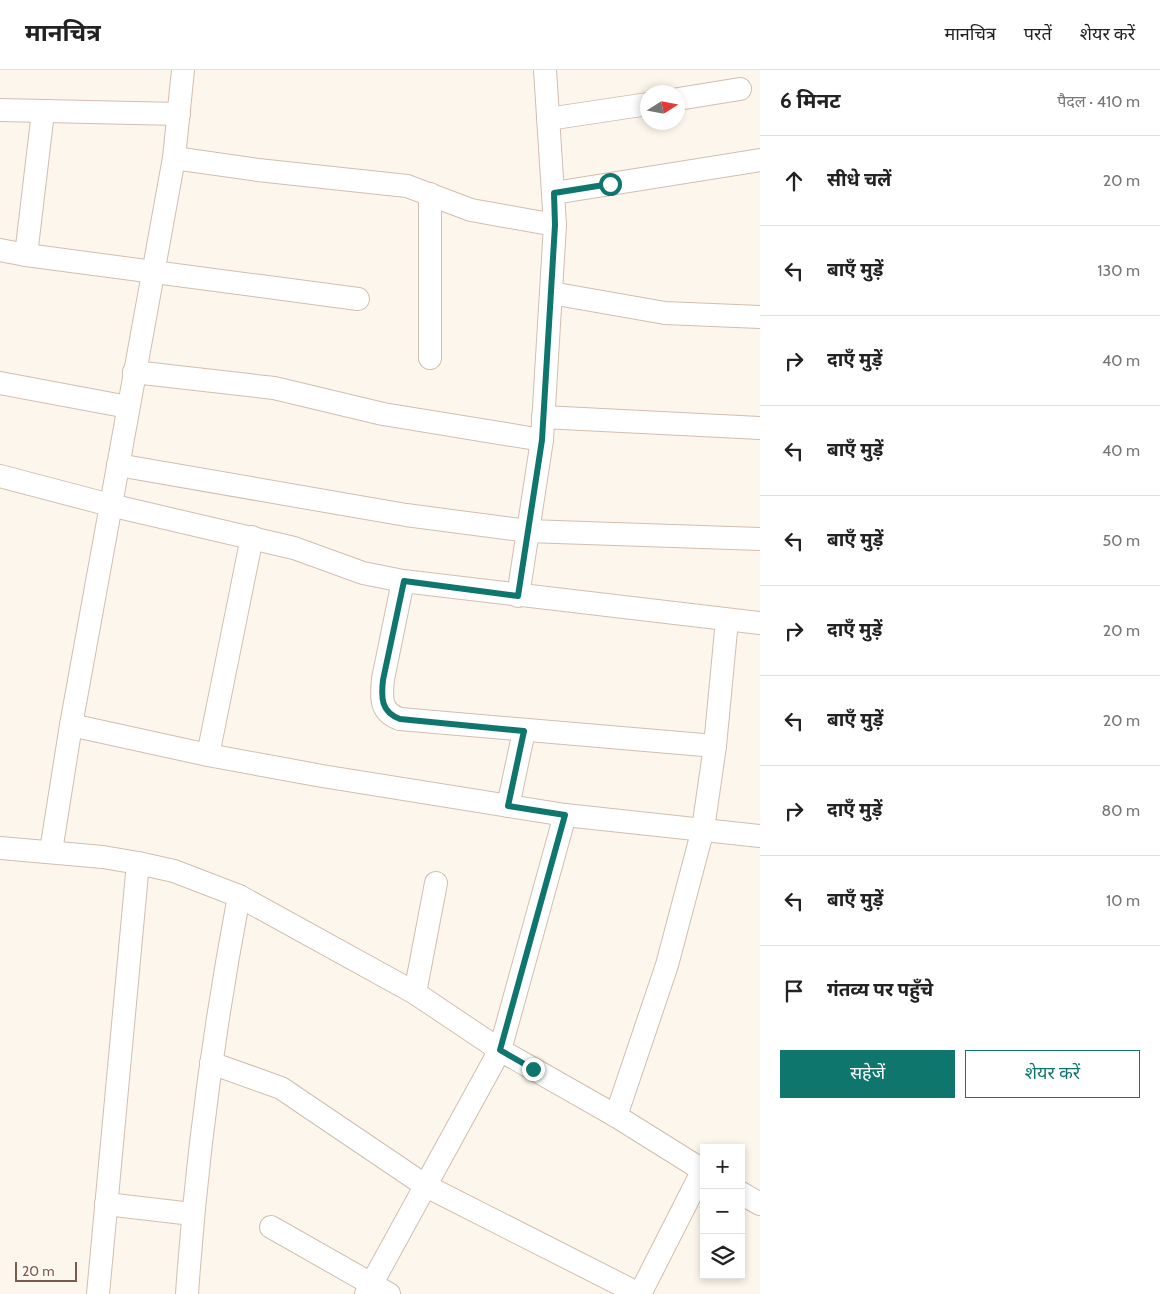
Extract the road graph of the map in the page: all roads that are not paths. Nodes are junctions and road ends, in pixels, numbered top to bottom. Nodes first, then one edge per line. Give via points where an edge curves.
1 (183, 70) edge
2 (544, 70) edge
3 (740, 89) dead end
4 (685, 98) edge
5 (640, 105) edge
6 (0, 110) edge
7 (43, 112) junction
8 (179, 114) junction
9 (548, 119) junction
10 (174, 158) junction
11 (760, 160) edge
12 (554, 193) junction
13 (430, 194) junction
14 (555, 225) junction
15 (0, 250) edge
16 (26, 255) junction
17 (152, 272) junction
18 (551, 293) junction
19 (358, 299) dead end
20 (760, 317) edge
21 (430, 358) dead end
22 (134, 372) junction
23 (0, 384) edge
24 (128, 407) junction
25 (543, 417) junction
26 (760, 428) edge
27 (542, 440) junction
28 (118, 465) junction
29 (0, 476) edge
30 (110, 505) junction
31 (528, 531) junction
32 (252, 537) junction
33 (760, 539) edge
34 (404, 581) junction
35 (518, 596) junction
36 (727, 620) junction
37 (760, 623) edge
38 (71, 725) junction
39 (524, 731) junction
40 (715, 746) junction
41 (208, 755) junction
42 (508, 806) junction
43 (565, 815) junction
44 (704, 829) junction
45 (760, 836) edge
46 (0, 848) edge
47 (51, 851) junction
48 (138, 863) junction
49 (436, 884) dead end
50 (239, 896) junction
51 (415, 993) junction
52 (500, 1050) junction
53 (211, 1063) junction
54 (616, 1116) junction
55 (700, 1168) edge
56 (700, 1176) edge
57 (426, 1186) junction
58 (745, 1195) edge
59 (106, 1204) junction
60 (760, 1204) edge
61 (192, 1214) junction
62 (271, 1227) dead end
63 (375, 1291) edge
64 (98, 1294) edge
65 (187, 1294) edge
66 (640, 1294) edge

1 - 8 street
2 - 9 street
3 - 4 street
5 - 9 street
6 - 7 street
7 - 8 street
7 - 16 street
8 - 10 street
9 - 12 street
10 - 13 street via 407,186
10 - 17 street
11 - 12 street
12 - 14 street
13 - 14 street via 471,210
13 - 21 street
14 - 18 street
15 - 16 street
16 - 17 street
17 - 19 street
17 - 22 street
18 - 20 street via 665,313
18 - 25 street
22 - 24 street
22 - 27 street via 274,388 382,414
23 - 24 street
24 - 28 street
25 - 26 street
25 - 27 street
27 - 31 street
28 - 30 street
28 - 31 street via 406,515
29 - 30 street
30 - 32 street
30 - 38 street
31 - 33 street
31 - 35 street
32 - 34 street via 294,548 362,573
32 - 41 street
34 - 35 street
34 - 39 street via 383,680 384,709 390,716 400,719
35 - 36 street
36 - 37 street
36 - 40 street
38 - 41 street
38 - 47 street
39 - 40 street
39 - 42 street
40 - 44 street
41 - 42 street
42 - 43 street
43 - 44 street
43 - 52 street
44 - 45 street
44 - 54 street via 667,966
46 - 47 street
47 - 48 street
48 - 50 street via 174,871
48 - 59 street
49 - 51 street
50 - 51 street
50 - 53 street
51 - 52 street
52 - 54 street
52 - 57 street
53 - 57 street via 281,1088
53 - 61 street
54 - 55 street
56 - 66 street
57 - 63 street
57 - 66 street
58 - 60 street
59 - 61 street
59 - 64 street
61 - 65 street
62 - 63 street

